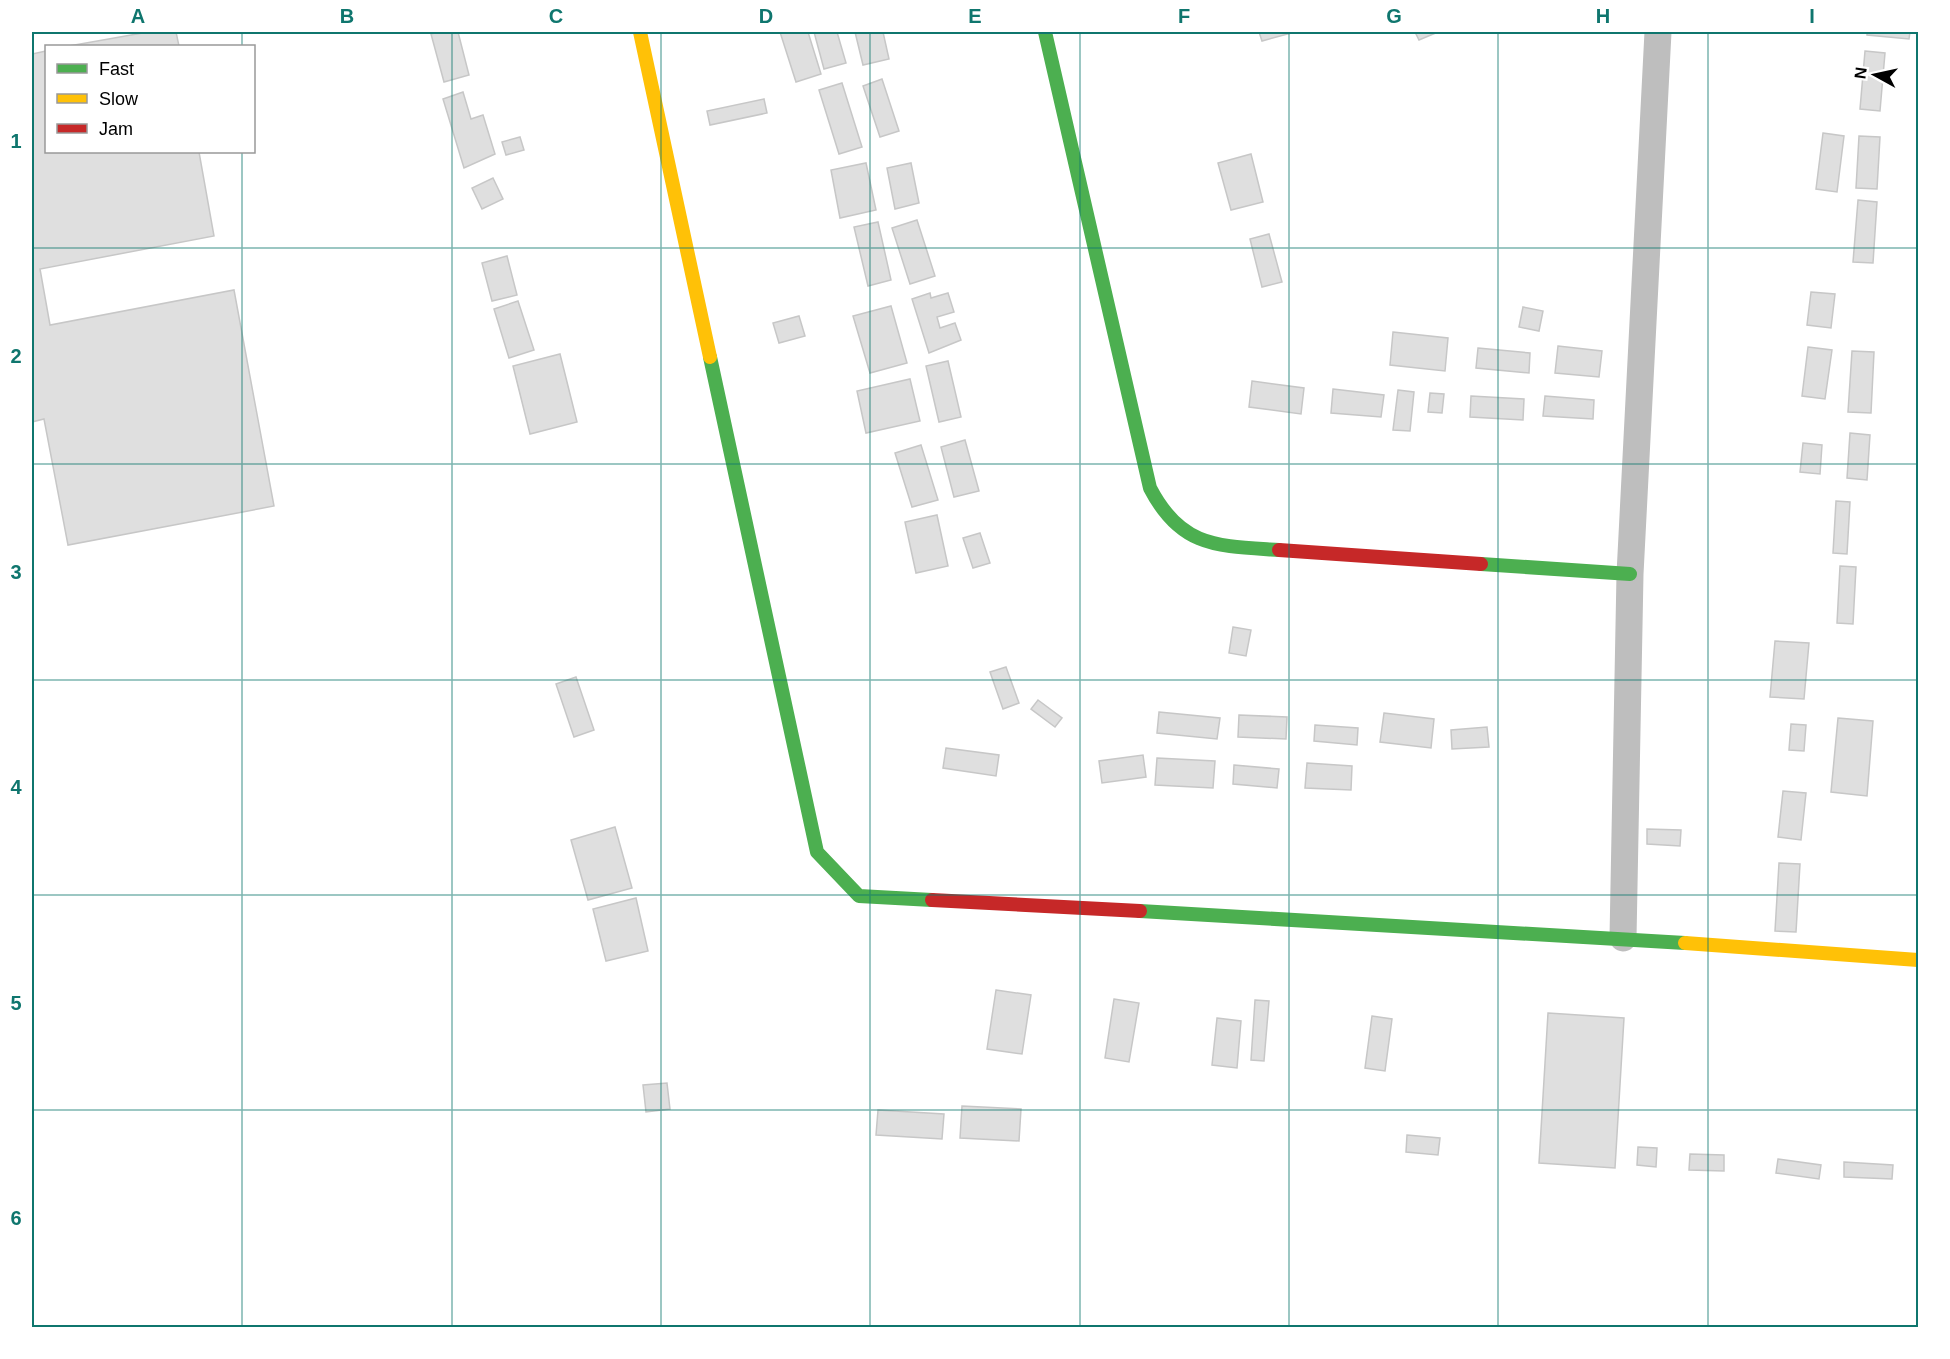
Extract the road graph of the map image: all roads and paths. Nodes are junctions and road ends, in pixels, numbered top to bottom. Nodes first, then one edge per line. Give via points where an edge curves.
1 (640, 32) edge
2 (1045, 32) edge
3 (1658, 32) edge
4 (1630, 574) junction
5 (1623, 938) junction
6 (1918, 960) edge

1 - 5 street via 817,852 859,896
2 - 4 street via 1150,488 1162,513 1180,530 1209,542 1239,547
3 - 4 street
4 - 5 street
5 - 6 street

